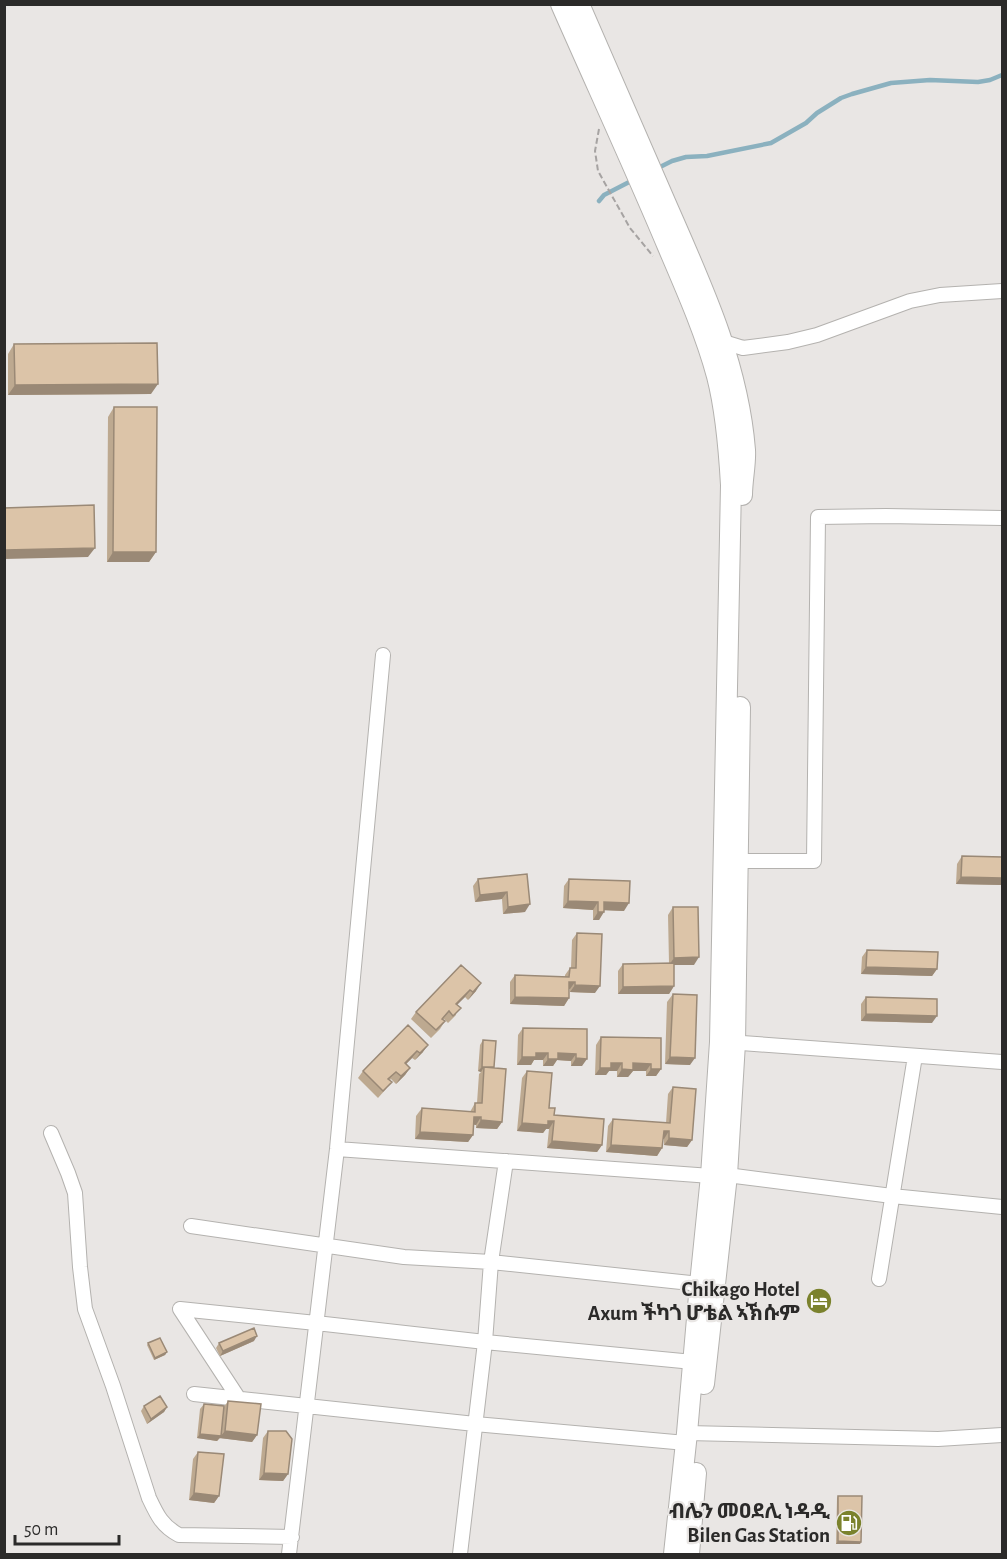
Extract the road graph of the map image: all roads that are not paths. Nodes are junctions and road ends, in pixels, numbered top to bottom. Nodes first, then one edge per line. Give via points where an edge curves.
1 (561, 4) edge
2 (579, 4) edge
3 (1002, 291) edge
4 (714, 342) junction
5 (1002, 518) edge
6 (383, 655) dead end
7 (738, 861) junction
8 (728, 1042) junction
9 (915, 1056) junction
10 (1002, 1062) edge
11 (51, 1133) dead end
12 (337, 1149) junction
13 (506, 1161) junction
14 (719, 1175) junction
15 (892, 1196) junction
16 (1002, 1207) edge
17 (191, 1226) dead end
18 (327, 1245) junction
19 (491, 1262) junction
20 (879, 1278) dead end
21 (700, 1284) junction
22 (316, 1323) junction
23 (485, 1342) junction
24 (693, 1362) junction
25 (194, 1394) dead end
26 (239, 1399) junction
27 (307, 1405) junction
28 (475, 1424) junction
29 (1002, 1435) edge
30 (691, 1437) junction
31 (292, 1537) junction
32 (290, 1554) edge
33 (460, 1554) edge
34 (674, 1554) edge
35 (689, 1554) edge

1 - 4 street via 682,282
2 - 4 street via 698,277
3 - 4 street via 910,301 788,342 743,348
4 - 7 street via 733,376 746,453 742,483
4 - 8 street via 731,485
5 - 7 street via 818,517 814,861
6 - 12 street
7 - 8 street
8 - 9 street
8 - 14 street
9 - 10 street
9 - 15 street
11 - 31 street via 77,1203 84,1309 155,1512 168,1529 179,1535
12 - 13 street
12 - 18 street
13 - 14 street
13 - 19 street
14 - 15 street
14 - 21 street
14 - 30 street
15 - 16 street
15 - 20 street
17 - 18 street
18 - 19 street via 404,1257
18 - 22 street
19 - 21 street
19 - 23 street
21 - 24 street
22 - 23 street
22 - 26 street via 180,1310
22 - 27 street
23 - 24 street
23 - 28 street
24 - 30 street
25 - 26 street
26 - 27 street
27 - 28 street
27 - 31 street
28 - 30 street
28 - 33 street
29 - 30 street via 938,1439
30 - 34 street
30 - 35 street
31 - 32 street

